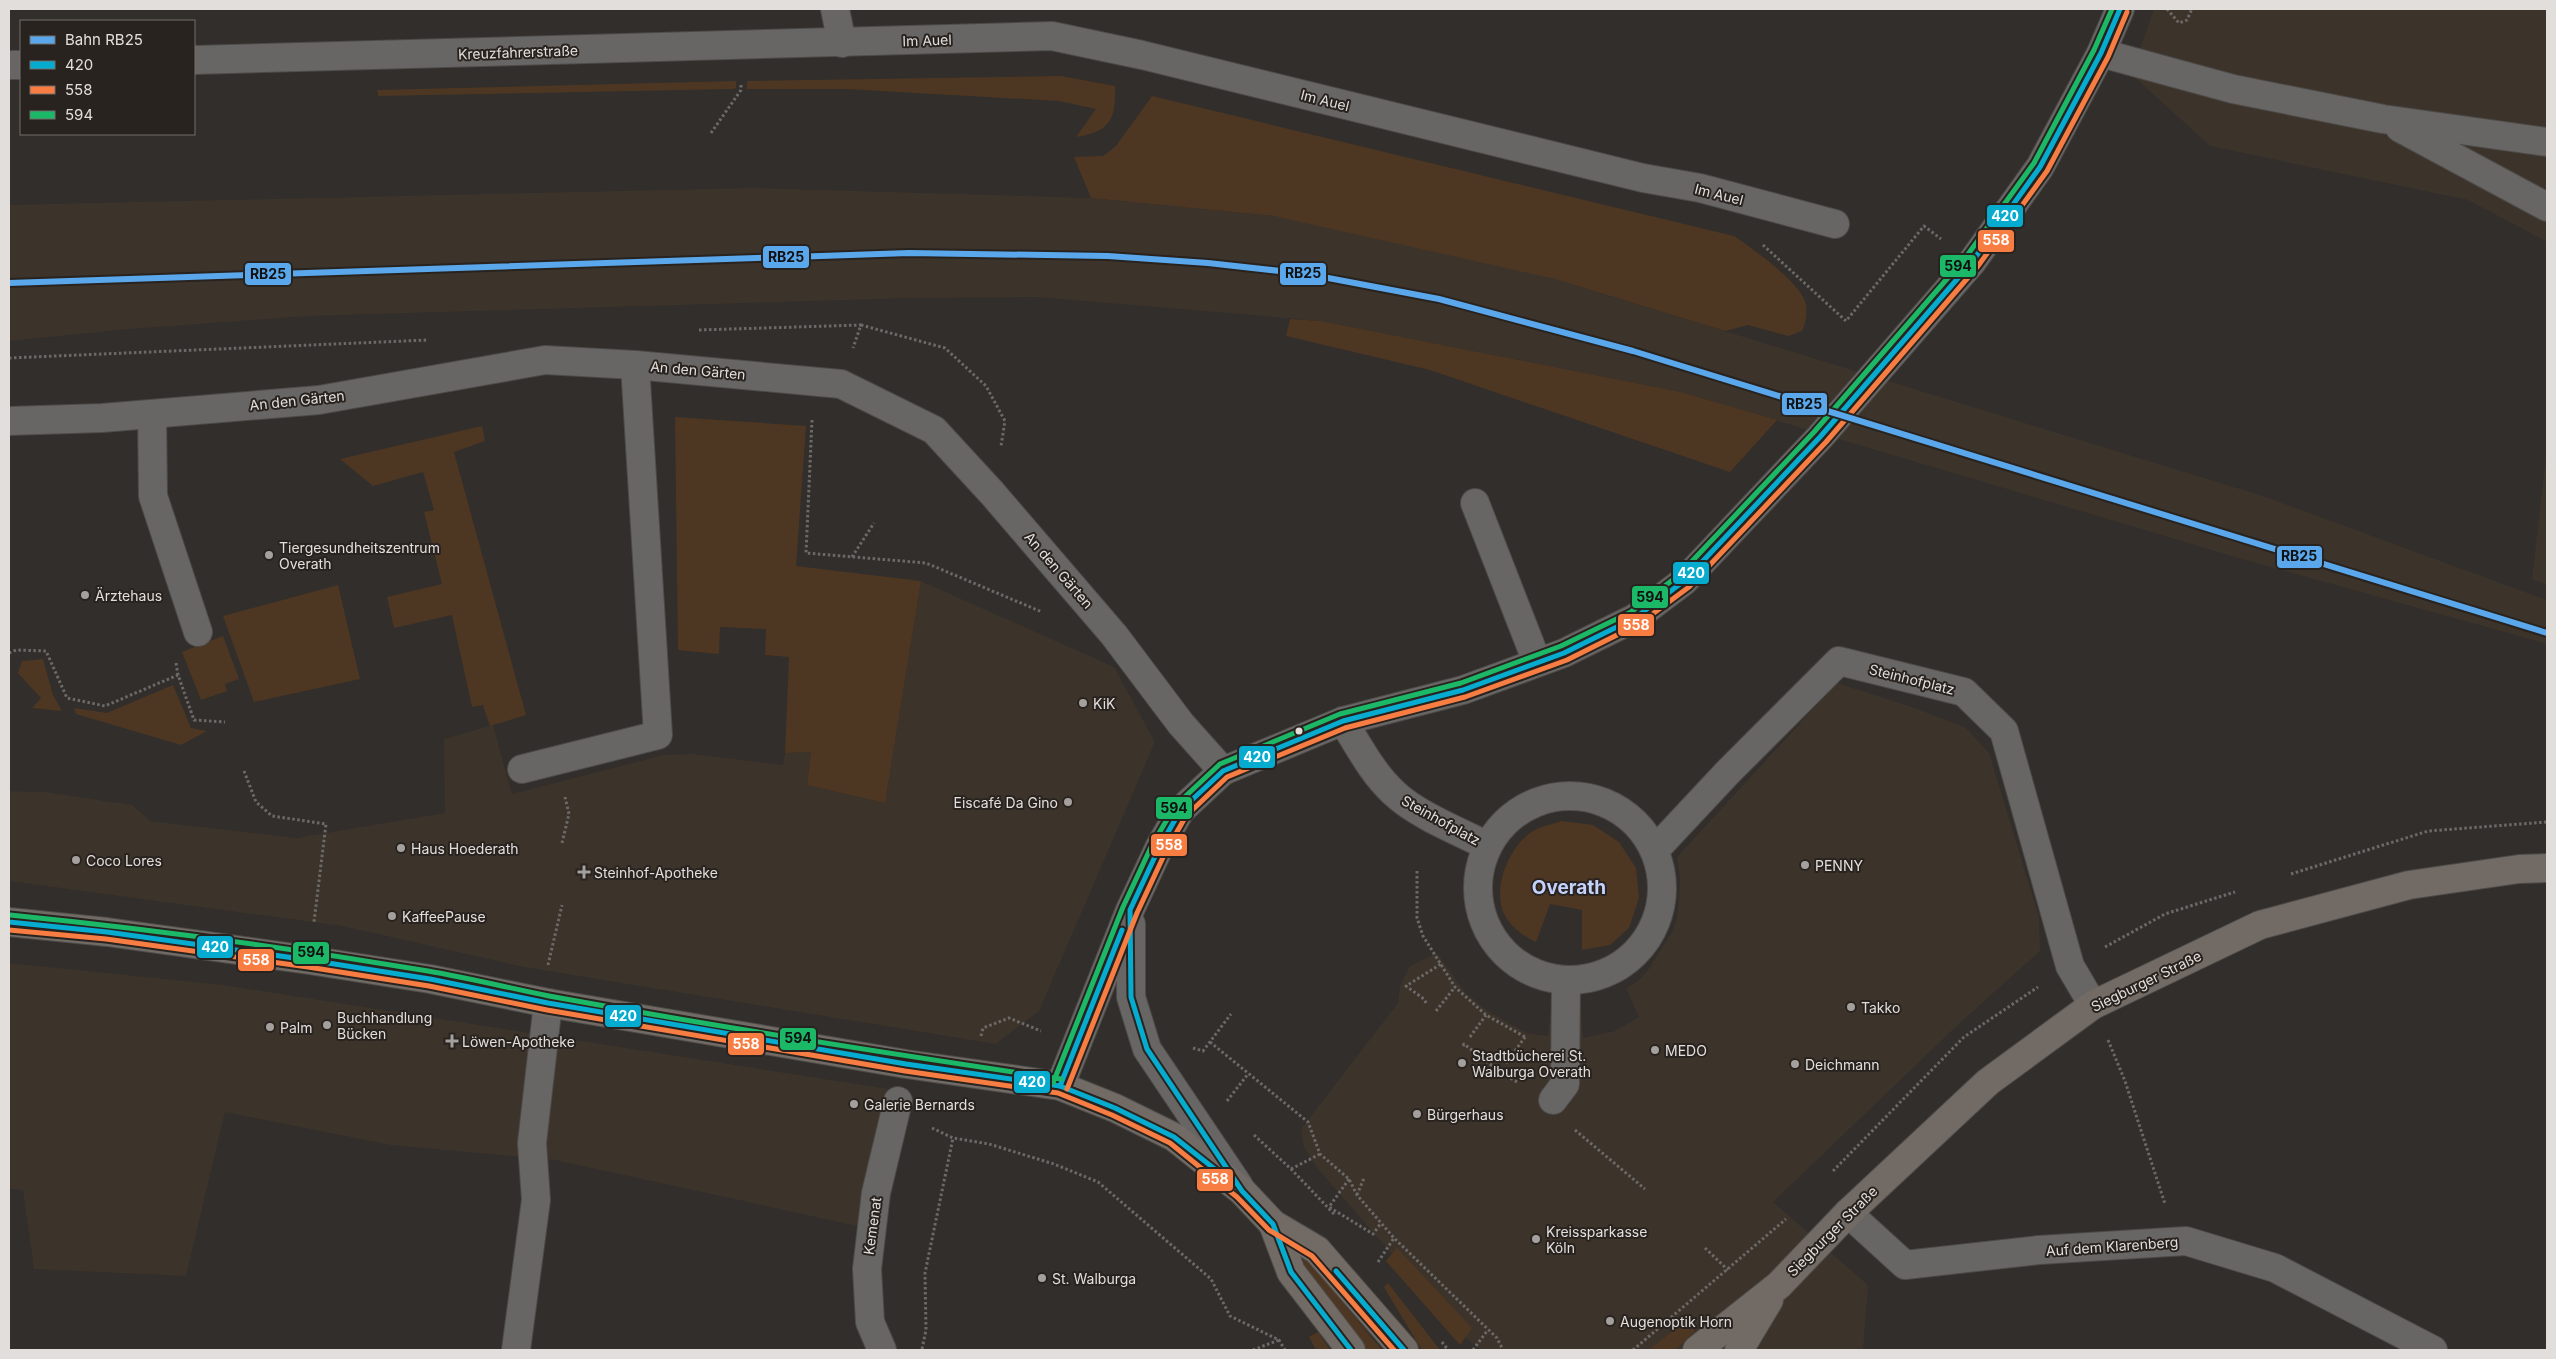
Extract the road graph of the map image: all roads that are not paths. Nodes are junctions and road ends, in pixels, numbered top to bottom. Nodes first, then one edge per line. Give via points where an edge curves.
1 (835, 9) edge
2 (2120, 9) edge
3 (842, 43) junction
4 (2101, 53) junction
5 (195, 60) edge
6 (2383, 119) junction
7 (2547, 142) edge
8 (2547, 207) edge
9 (1835, 224) dead end
10 (635, 365) junction
11 (152, 414) junction
12 (9, 421) edge
13 (1475, 503) dead end
14 (198, 632) dead end
15 (1537, 662) junction
16 (1343, 721) junction
17 (522, 769) dead end
18 (1223, 771) junction
19 (1488, 846) junction
20 (1655, 850) junction
21 (2547, 868) edge
22 (1130, 910) junction
23 (9, 922) edge
24 (1566, 980) junction
25 (544, 1002) junction
26 (2093, 1005) junction
27 (1060, 1086) junction
28 (1553, 1100) dead end
29 (898, 1101) dead end
30 (1242, 1191) junction
31 (1848, 1213) junction
32 (1273, 1224) junction
33 (1779, 1285) junction
34 (516, 1350) edge
35 (882, 1350) edge
36 (1351, 1350) edge
37 (1404, 1350) edge
38 (1697, 1350) edge
39 (1739, 1350) edge
40 (2433, 1350) edge

1 - 3 street
2 - 4 street
3 - 5 street, Kreuzfahrerstraße
3 - 9 street, Im Auel via 1052,36 1142,55 1643,178 1700,188
4 - 6 street via 2233,89
4 - 15 street via 2040,167 1972,262 1820,437 1684,581 1635,618 1564,653
6 - 7 street
6 - 8 street
10 - 11 street, An den Gärten via 545,360 319,400
10 - 17 street via 658,736
10 - 18 street, An den Gärten via 841,384 934,430 1114,635 1181,724
11 - 12 street, An den Gärten
11 - 14 street via 153,496
13 - 15 street
15 - 16 street via 1463,690
16 - 18 street
16 - 19 street, Steinhofplatz via 1375,772 1394,794 1432,819
18 - 22 street via 1180,811
19 - 20 street, Steinhofplatz via 1505,822 1529,805 1567,796 1587,797 1615,807 1638,826
19 - 24 street, Steinhofplatz via 1479,877 1479,902 1486,926 1500,947 1518,964 1541,975
20 - 24 street, Steinhofplatz via 1662,876 1661,903 1653,928 1638,951 1617,967 1592,978
20 - 26 street, Steinhofplatz via 1839,661 1964,692 2004,731 2070,966
21 - 26 main road, Siegburger Straße via 2409,885 2260,926
22 - 27 street
22 - 30 street via 1131,997 1147,1049
23 - 25 main road via 309,960 430,979
24 - 28 street via 1565,1084
25 - 27 main road via 906,1064
25 - 34 street via 532,1143 536,1200
26 - 31 main road, Siegburger Straße via 1988,1082
27 - 30 main road via 1116,1108 1174,1137
29 - 35 street, Kemenat via 876,1193 867,1269 870,1322
30 - 32 main road
31 - 33 main road, Siegburger Straße
31 - 40 street, Auf dem Klarenberg via 1905,1265 2039,1250 2186,1242 2276,1268
32 - 36 main road via 1291,1272
32 - 37 main road via 1317,1250
33 - 38 main road, Siegburger Straße
33 - 39 main road, Siegburger Straße

